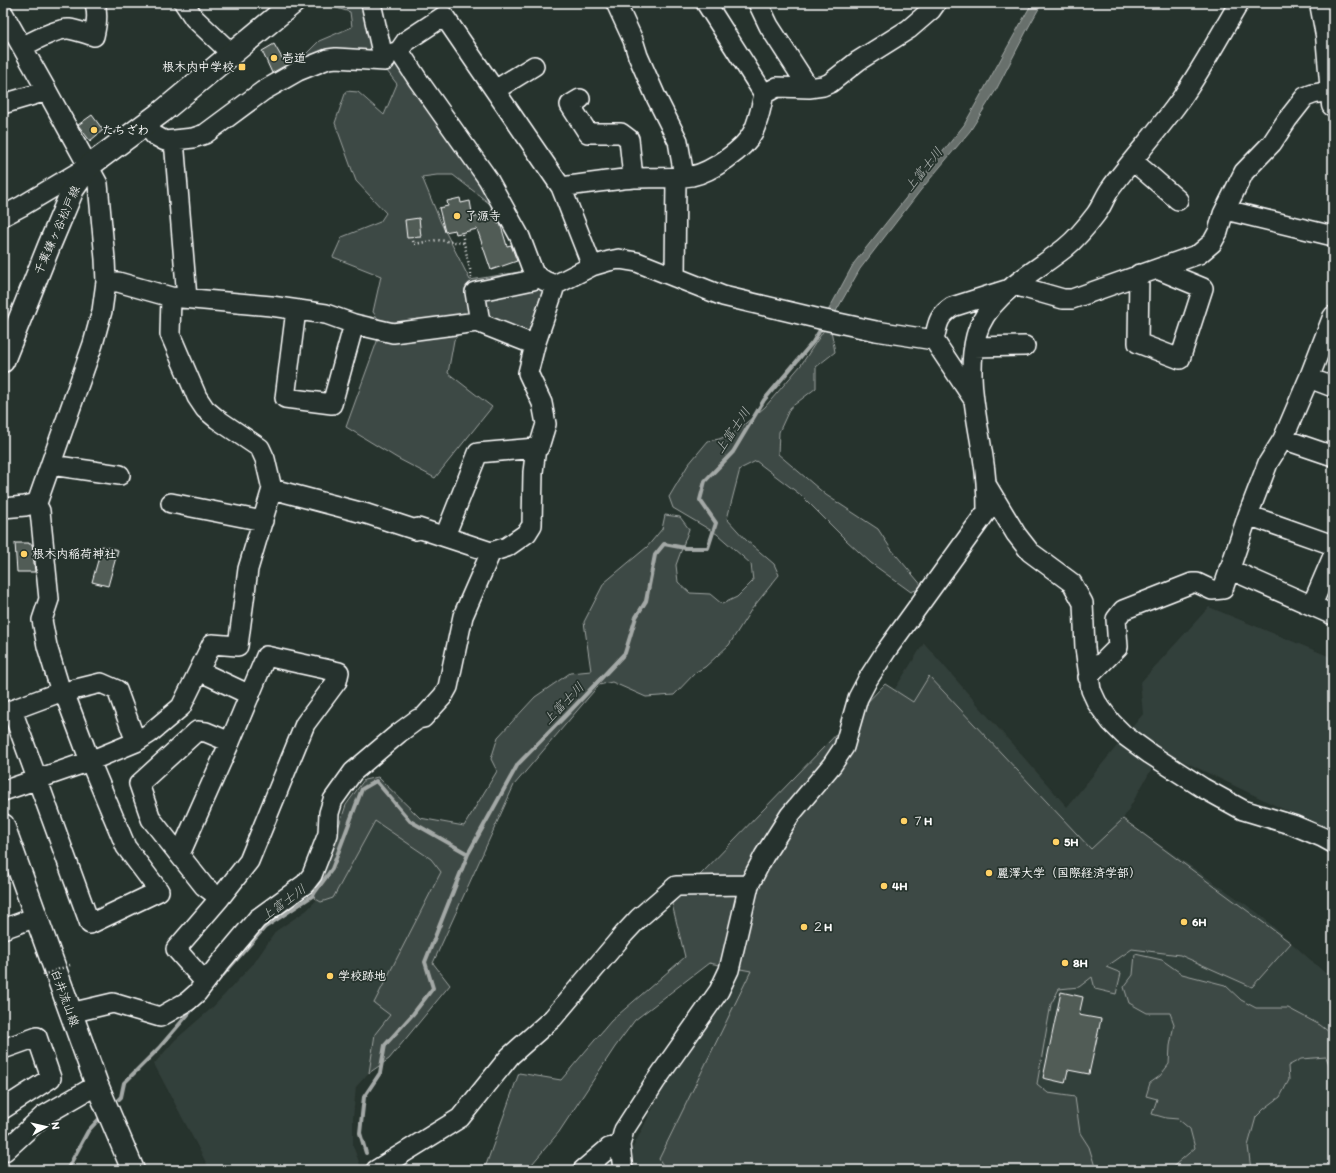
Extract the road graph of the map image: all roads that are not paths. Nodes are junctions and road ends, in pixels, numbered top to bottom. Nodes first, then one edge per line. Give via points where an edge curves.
1 (95, 3) edge
2 (184, 3) edge
3 (293, 3) edge
4 (371, 3) edge
5 (616, 3) edge
6 (706, 3) edge
7 (758, 3) edge
8 (936, 3) edge
9 (1238, 3) edge
10 (1321, 3) edge
11 (3, 13) edge
12 (22, 47) junction
13 (393, 53) junction
14 (232, 54) junction
15 (534, 66) dead end
16 (808, 88) junction
17 (495, 90) junction
18 (47, 91) junction
19 (764, 94) junction
20 (1332, 98) edge
21 (580, 99) dead end
22 (3, 104) edge
23 (146, 124) junction
24 (174, 140) junction
25 (1132, 161) junction
26 (88, 166) junction
27 (680, 176) junction
28 (633, 178) junction
29 (561, 187) junction
30 (1178, 200) dead end
31 (1227, 207) junction
32 (3, 216) edge
33 (1333, 236) edge
34 (592, 266) junction
35 (1157, 269) junction
36 (1139, 274) junction
37 (537, 276) junction
38 (675, 277) junction
39 (106, 282) junction
40 (554, 285) junction
41 (1011, 287) junction
42 (179, 297) junction
43 (296, 310) junction
44 (1333, 316) edge
45 (477, 322) junction
46 (354, 324) junction
47 (934, 340) junction
48 (535, 346) junction
49 (1025, 346) dead end
50 (974, 347) junction
51 (3, 359) edge
52 (1309, 378) junction
53 (1333, 387) edge
54 (974, 401) junction
55 (1283, 438) junction
56 (536, 448) junction
57 (1333, 456) edge
58 (51, 465) junction
59 (120, 475) dead end
60 (987, 485) junction
61 (272, 489) junction
62 (36, 503) junction
63 (172, 503) dead end
64 (3, 508) edge
65 (1248, 515) junction
66 (263, 521) junction
67 (445, 536) junction
68 (1333, 545) edge
69 (491, 552) junction
70 (1333, 556) edge
71 (1229, 569) junction
72 (1312, 605) junction
73 (1333, 615) edge
74 (199, 671) junction
75 (1088, 677) junction
76 (62, 692) junction
77 (250, 694) junction
78 (136, 742) junction
79 (230, 742) junction
80 (90, 761) junction
81 (37, 779) junction
82 (3, 791) edge
83 (3, 824) edge
84 (1333, 843) edge
85 (180, 854) junction
86 (749, 885) junction
87 (220, 898) junction
88 (36, 917) junction
89 (3, 929) edge
90 (205, 982) junction
91 (70, 1013) junction
92 (3, 1049) edge
93 (97, 1085) junction
94 (3, 1109) edge
95 (620, 1145) junction
96 (3, 1152) edge
97 (133, 1170) edge
98 (376, 1170) edge
99 (583, 1170) edge
100 (623, 1170) edge

1 - 12 street via 97,18 94,36 68,29
2 - 14 street via 207,32
3 - 14 main road, 千葉鎌ヶ谷松戸線
4 - 13 street via 381,48
5 - 27 street via 656,98 678,141
6 - 19 street
7 - 16 street via 769,26
8 - 16 street via 909,29 863,58 830,83
9 - 25 street via 1196,77
10 - 20 main road via 1327,35
11 - 12 street
12 - 18 street
13 - 17 street via 406,41 444,16
13 - 24 street via 384,60 328,59 298,71 263,91 206,134
13 - 37 street via 418,80 488,179 520,237
14 - 23 main road, 千葉鎌ヶ谷松戸線
15 - 17 street
16 - 19 street via 781,86
17 - 29 street
18 - 22 street
18 - 26 street
19 - 27 street via 758,118 748,139 719,165 701,173
20 - 31 street via 1313,94 1305,98 1272,143 1244,172
21 - 28 street via 570,104 588,133 621,133 629,140
23 - 24 street via 154,135 164,142
23 - 26 main road, 千葉鎌ヶ谷松戸線
24 - 42 street
25 - 30 street
25 - 41 street via 1110,189 1096,214 1076,238
26 - 32 street
26 - 39 street via 99,189
26 - 51 main road, 千葉鎌ヶ谷松戸線 via 73,189
27 - 28 street
27 - 38 street
28 - 29 street
29 - 34 street
31 - 33 street via 1234,212
31 - 35 street via 1212,243 1199,254
34 - 38 street via 619,259 637,262
34 - 40 street
35 - 36 street
35 - 36 street via 1203,288 1180,359 1138,343
36 - 41 street via 1072,299
37 - 40 street
37 - 45 street via 533,280 475,292 479,316
38 - 47 street via 723,296 876,331
39 - 42 street via 118,282
39 - 58 street via 95,337
40 - 48 street
41 - 47 street via 952,307 940,317
41 - 50 street via 982,321
42 - 43 street
42 - 61 street via 170,334 197,397 205,409 220,422 260,448
43 - 46 street via 326,314
43 - 46 street via 285,398 332,404
44 - 52 street
45 - 46 street via 393,333
45 - 48 street
47 - 54 street
48 - 56 street via 528,373 542,403 546,424
49 - 50 street
50 - 54 street
52 - 53 street
52 - 55 street
54 - 60 street
55 - 57 street
55 - 65 street via 1268,463
56 - 67 street via 478,453
56 - 69 street via 532,525 527,533 507,547
58 - 59 street
58 - 62 street
60 - 75 street via 1016,534 1030,552 1072,583 1083,603
60 - 86 street via 987,511 868,679 858,698 844,747 790,815
61 - 66 street
61 - 67 street via 367,514 402,527 416,530 418,528
62 - 64 street
62 - 76 street via 40,511 49,599 42,620 47,646
63 - 66 street
65 - 68 street
65 - 71 street
66 - 74 street via 248,569 238,646 212,644
67 - 69 street
69 - 90 street via 463,616 448,687 443,696 423,718 399,732 354,772 333,800 329,812 328,834 312,875 305,884 257,919
70 - 72 street
71 - 72 street
71 - 75 street via 1224,589 1212,590 1192,583 1123,610 1116,619 1118,647
72 - 73 street
74 - 77 street
74 - 78 street via 181,707
75 - 84 street via 1097,703 1111,722 1150,754 1203,788 1244,810 1293,825
76 - 78 street via 101,683 117,690
76 - 80 street
76 - 81 street via 12,710
77 - 79 street
77 - 87 street via 266,656 339,672 336,682 305,724 249,861
78 - 80 street
79 - 85 street
79 - 85 street via 197,731 139,784 151,819
80 - 81 street
80 - 81 street via 126,847 159,891 90,924
81 - 82 street
83 - 88 main road, 白井流山線
85 - 87 street via 204,886
86 - 95 street via 729,970 719,991 624,1130
86 - 98 street via 676,886 624,934 553,1018 510,1056 460,1118
87 - 90 street via 176,949
88 - 89 street
88 - 91 main road, 白井流山線
90 - 91 street via 188,1002 160,1017 113,1003
91 - 93 main road, 白井流山線
92 - 94 street via 37,1037 51,1078
93 - 96 street via 43,1116
93 - 97 main road, 白井流山線
95 - 99 street via 609,1148
95 - 100 street

